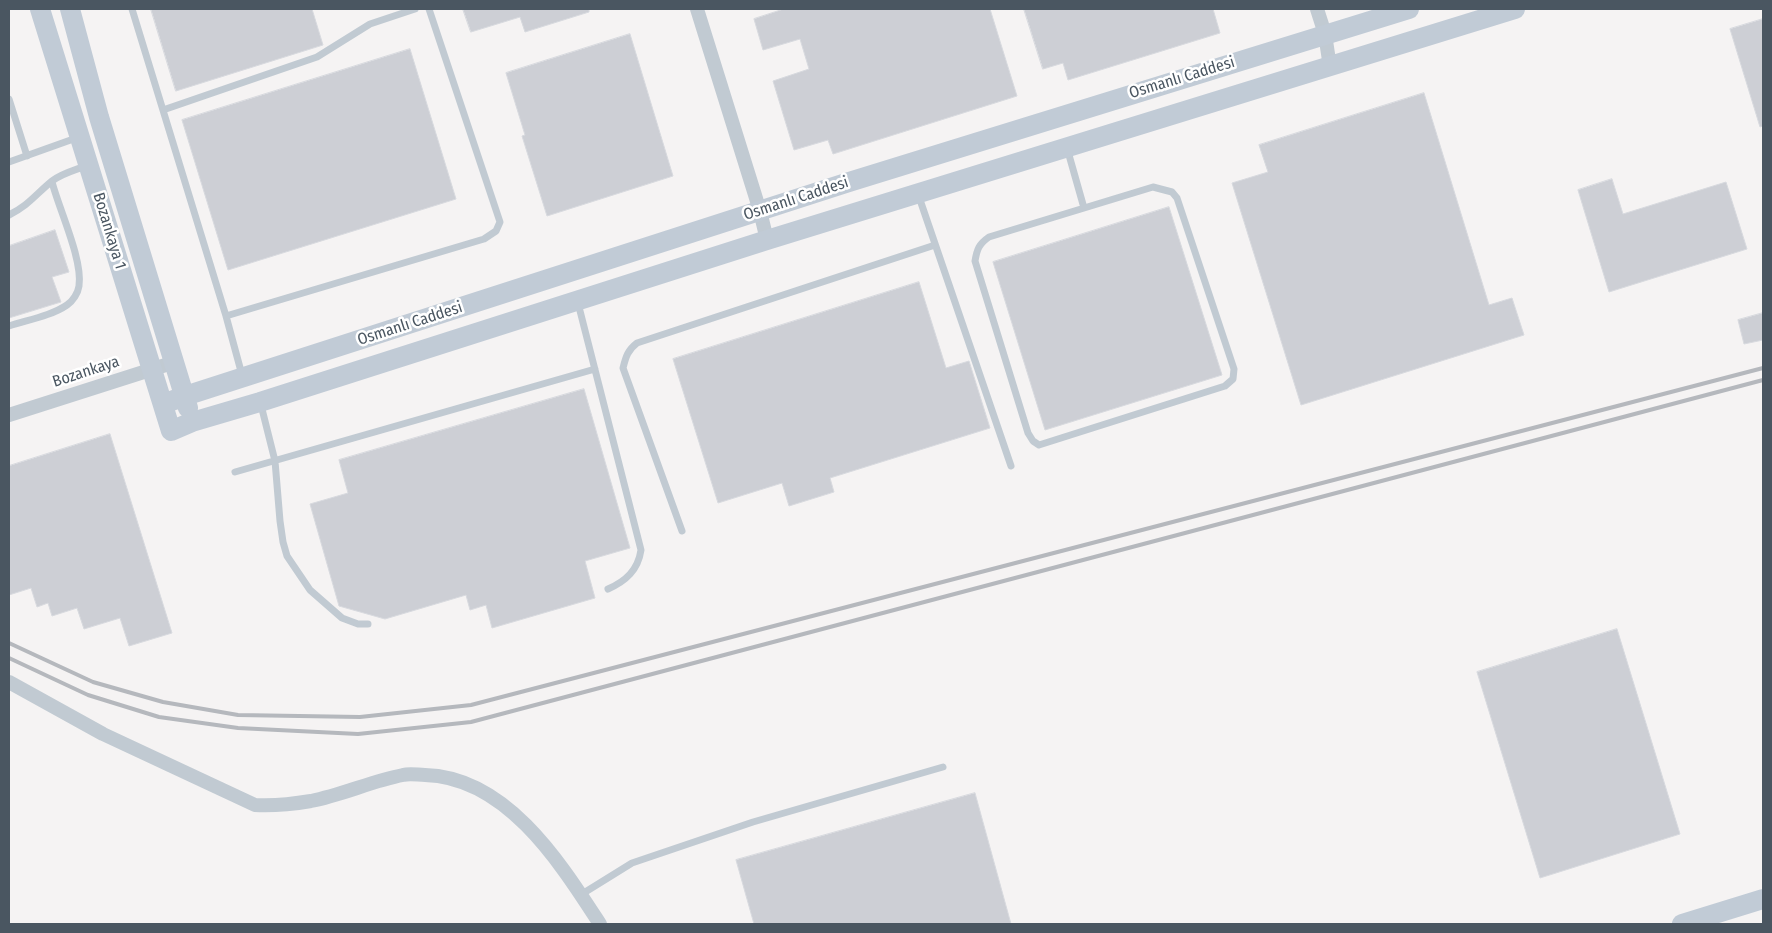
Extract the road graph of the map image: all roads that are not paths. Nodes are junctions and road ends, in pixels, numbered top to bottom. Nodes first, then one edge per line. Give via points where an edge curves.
1 (40, 9) edge
2 (70, 9) edge
3 (132, 9) edge
4 (414, 9) edge
5 (429, 9) edge
6 (697, 9) edge
7 (1317, 9) edge
8 (1409, 9) edge
9 (1515, 9) edge
10 (1325, 34) junction
11 (1330, 67) junction
12 (9, 99) edge
13 (1084, 109) junction
14 (163, 110) junction
15 (80, 137) junction
16 (1093, 140) junction
17 (1067, 148) junction
18 (26, 156) junction
19 (9, 162) edge
20 (88, 165) junction
21 (52, 182) junction
22 (918, 194) junction
23 (1084, 208) junction
24 (760, 211) junction
25 (9, 215) edge
26 (767, 240) junction
27 (935, 245) junction
28 (577, 301) junction
29 (226, 316) junction
30 (9, 326) edge
31 (175, 362) junction
32 (595, 369) junction
33 (151, 370) junction
34 (243, 378) junction
35 (185, 396) junction
36 (260, 402) junction
37 (163, 404) junction
38 (9, 415) edge
39 (192, 422) junction
40 (275, 461) junction
41 (1011, 466) dead end
42 (235, 472) dead end
43 (682, 531) dead end
44 (608, 590) dead end
45 (368, 624) dead end
46 (9, 682) edge
47 (943, 767) dead end
48 (582, 894) junction
49 (1763, 899) edge
50 (600, 924) edge
51 (1682, 924) edge

1 - 15 street, Bozankaya 1
2 - 31 street via 98,117
3 - 14 lane
4 - 14 lane via 370,24 317,58
5 - 29 lane via 500,222 496,230 484,239
6 - 24 street
7 - 10 street
8 - 10 street, Osmanlı Caddesi
9 - 11 street
10 - 11 street
10 - 13 street, Osmanlı Caddesi
11 - 16 street
12 - 18 lane
13 - 16 street
13 - 24 street, Osmanlı Caddesi
14 - 29 lane
15 - 18 lane
15 - 20 street, Bozankaya 1
16 - 17 street
17 - 22 street
17 - 23 lane
18 - 19 lane
20 - 21 lane
20 - 33 street, Bozankaya 1
21 - 25 lane via 25,206
21 - 30 lane via 76,259 78,291 59,310
22 - 26 street
22 - 27 lane
23 - 23 lane via 1153,187 1172,192 1177,198 1234,369 1233,379 1224,386 1039,445 1028,433 975,261 976,250 980,242 989,237
24 - 26 street
24 - 34 street, Osmanlı Caddesi
26 - 28 street
27 - 41 lane
27 - 43 lane via 636,342 626,353 623,368
28 - 32 lane
28 - 36 street
29 - 34 lane
31 - 33 street, Bozankaya
31 - 35 street
32 - 40 lane
32 - 44 lane via 641,550 631,574
33 - 37 street, Bozankaya 1
33 - 38 street, Bozankaya
34 - 35 street, Osmanlı Caddesi
35 - 37 street, Osmanlı Caddesi
35 - 39 street
36 - 39 street
36 - 40 lane
37 - 39 street, Bozankaya 1 via 171,431
40 - 42 lane
40 - 45 lane via 280,521 288,556 310,590 342,618
46 - 48 street via 102,734 254,805 312,801 404,774 437,775 460,780 494,798 516,815
47 - 48 lane via 753,822 632,863
48 - 50 street
49 - 51 street

